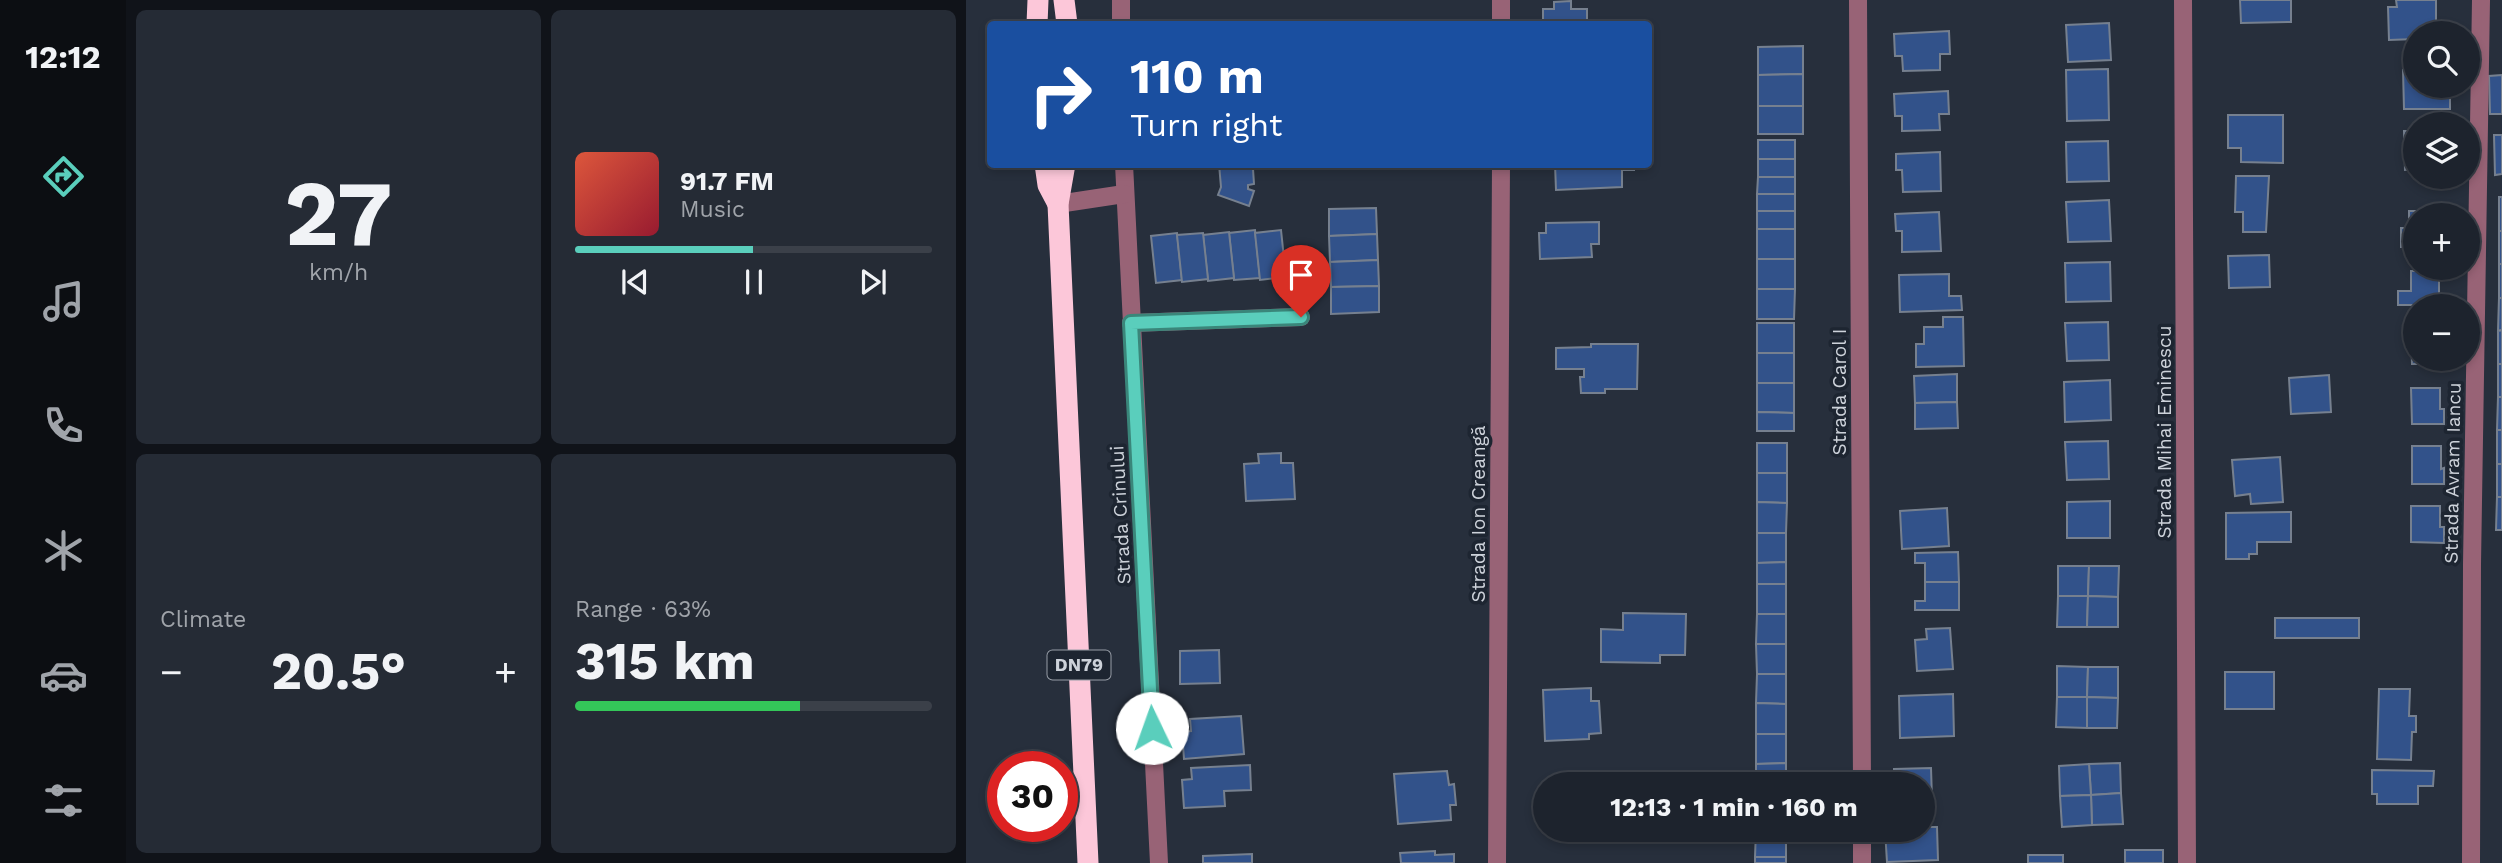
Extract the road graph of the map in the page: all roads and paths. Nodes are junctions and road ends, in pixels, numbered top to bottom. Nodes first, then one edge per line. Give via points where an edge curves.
1 (1038, 0) edge
2 (1064, 0) edge
3 (1121, 0) edge
4 (1501, 0) edge
5 (1857, 0) edge
6 (2183, 0) edge
7 (2481, 0) edge
8 (1037, 21) edge
9 (1067, 21) edge
10 (1121, 21) edge
11 (1501, 21) edge
12 (1046, 168) edge
13 (1064, 168) edge
14 (1124, 168) edge
15 (1500, 168) edge
16 (1124, 194) junction
17 (1058, 204) junction
18 (1301, 317) dead end
19 (1131, 323) junction
20 (1862, 772) edge
21 (1862, 842) edge
22 (1088, 863) edge
23 (1159, 863) edge
24 (1497, 863) edge
25 (1862, 863) edge
26 (2186, 863) edge
27 (2471, 863) edge

1 - 8 highway
2 - 9 highway
3 - 10 street
4 - 11 street
5 - 20 street, Strada Carol I
6 - 26 street, Strada Mihai Eminescu
7 - 27 street, Strada Avram Iancu
12 - 17 highway, DN79
13 - 17 highway, DN79
14 - 16 street, Strada Crinului
15 - 24 street, Strada Ion Creangă
16 - 17 street
16 - 19 street, Strada Crinului
17 - 22 highway, DN79
18 - 19 street
19 - 23 street, Strada Crinului
21 - 25 street

